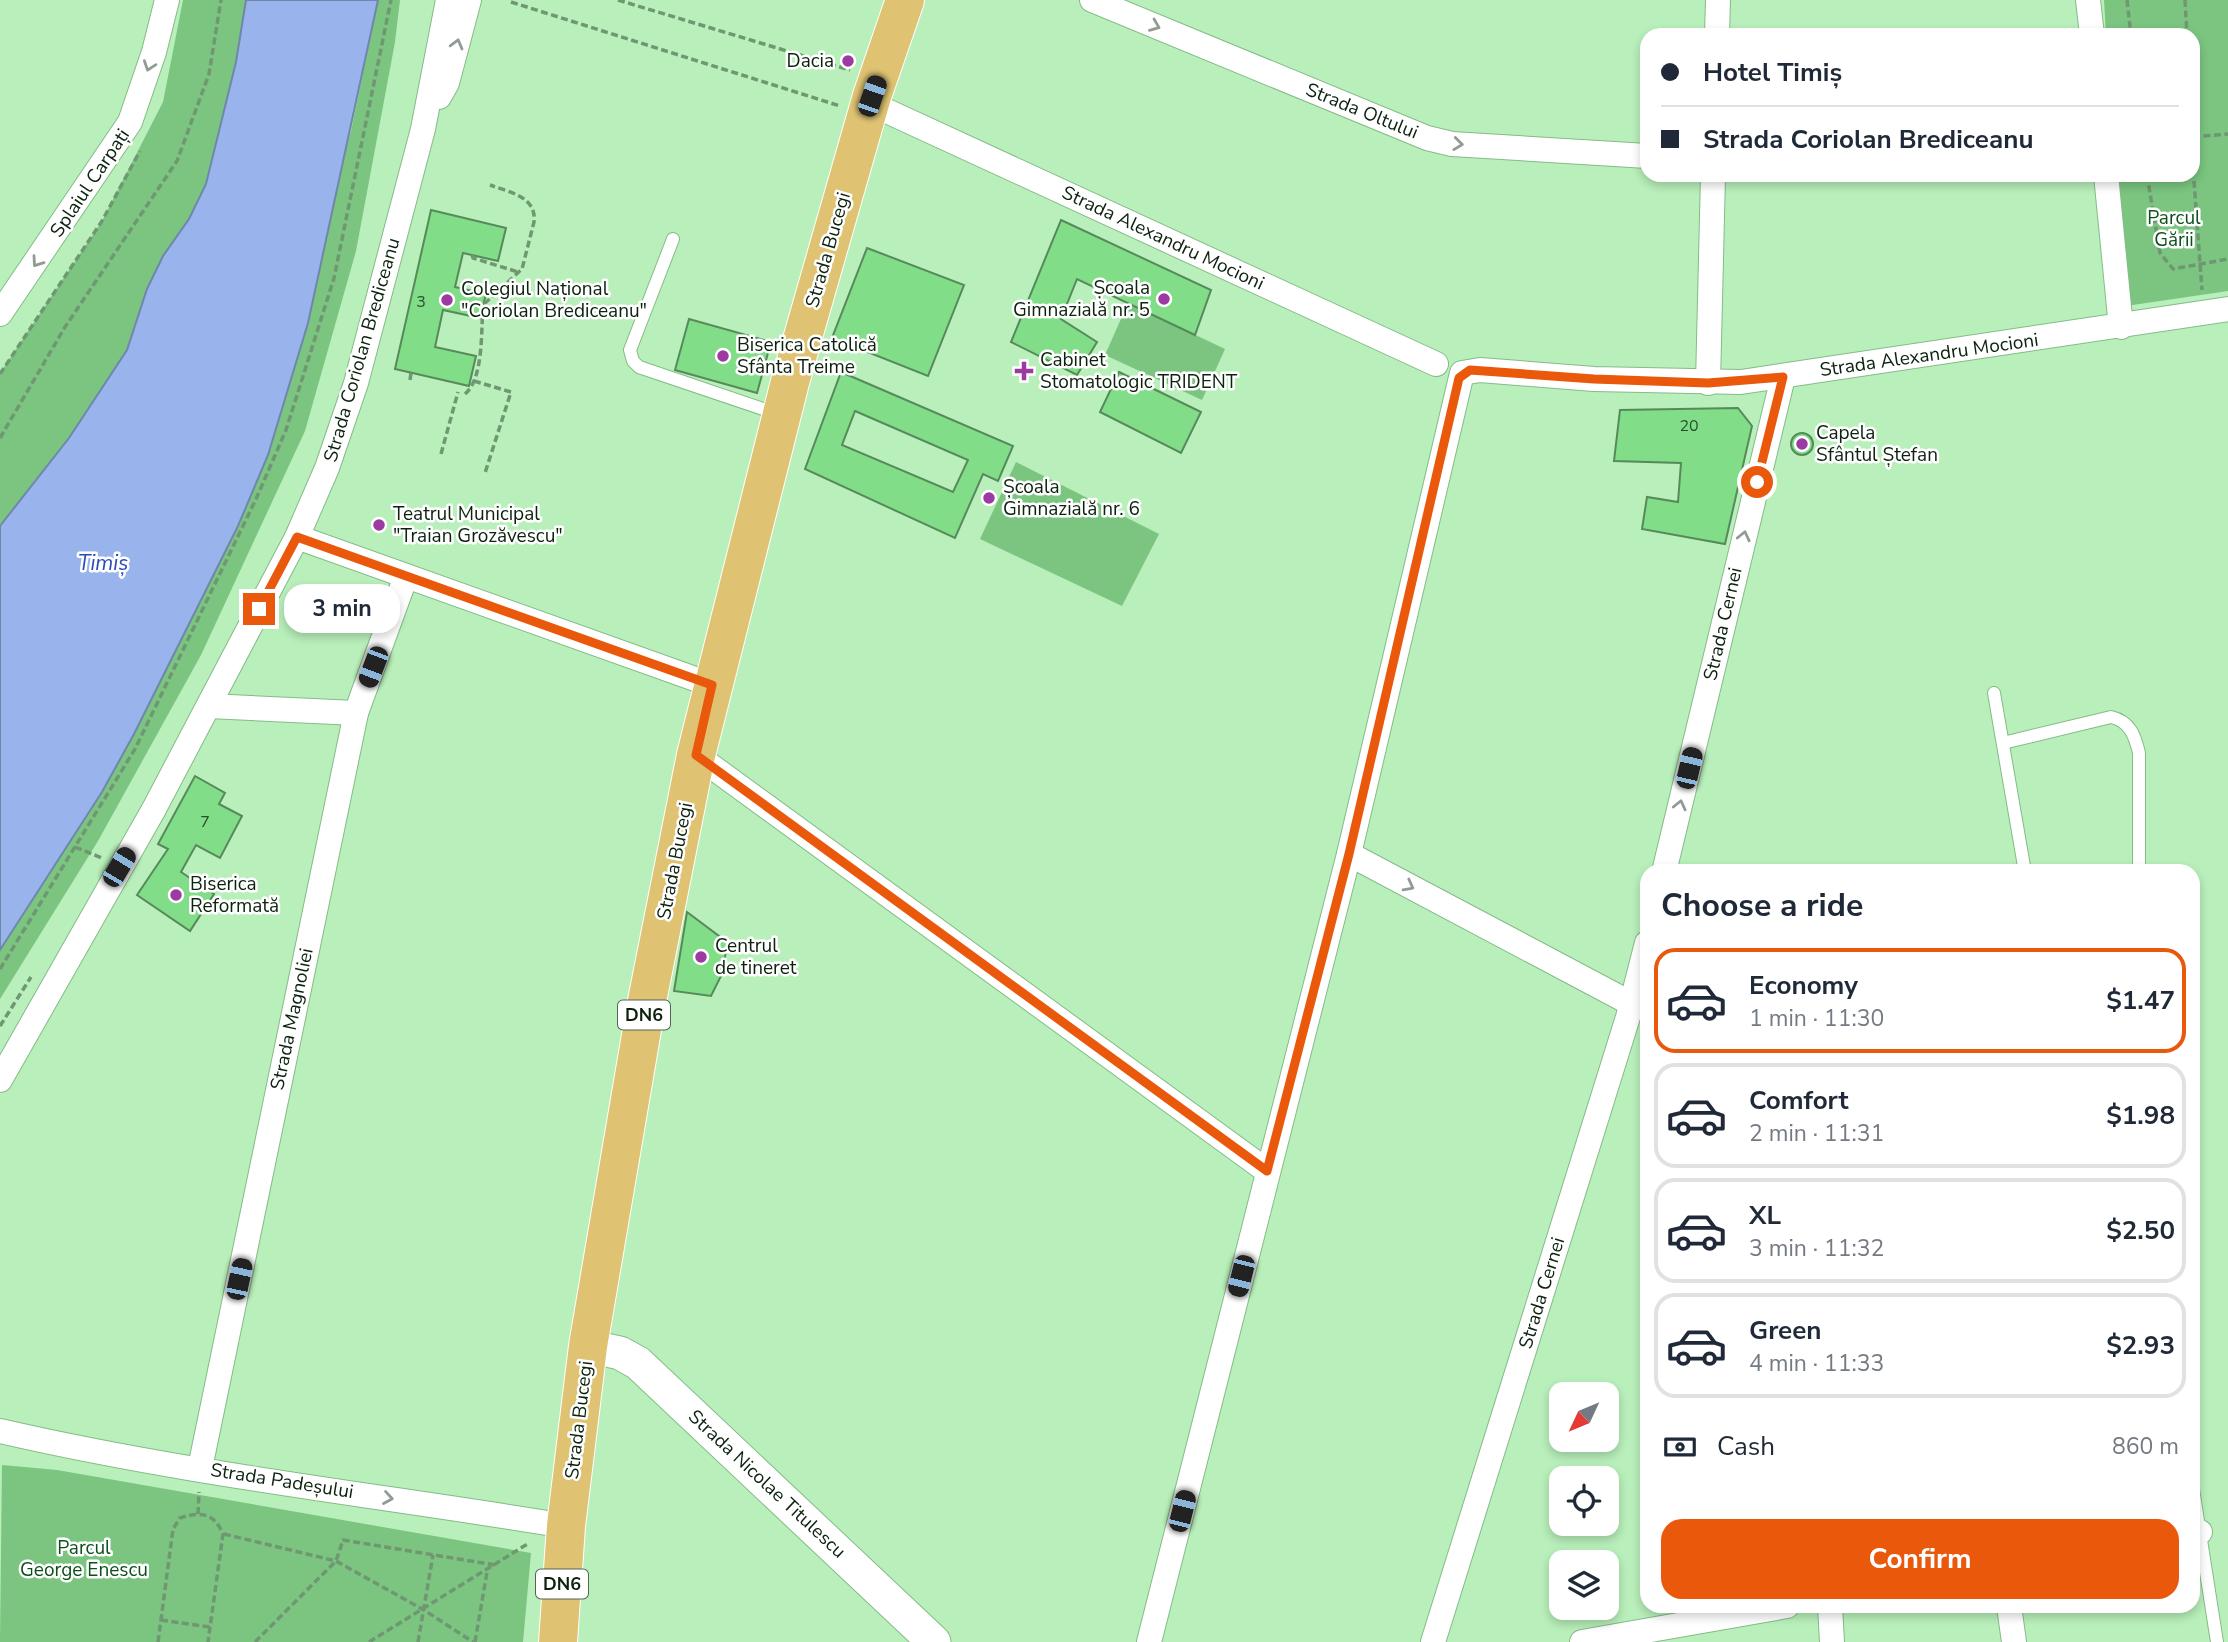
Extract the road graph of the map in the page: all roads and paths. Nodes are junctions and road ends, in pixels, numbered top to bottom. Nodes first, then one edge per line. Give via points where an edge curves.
1 (167, 0) edge
2 (221, 0) edge
3 (391, 0) edge
4 (448, 0) edge
5 (469, 0) edge
6 (618, 0) edge
7 (905, 0) edge
8 (1092, 0) edge
9 (1718, 0) edge
10 (2088, 0) edge
11 (2127, 0) edge
12 (2185, 0) edge
13 (512, 2) dead end
14 (1717, 28) edge
15 (2091, 28) edge
16 (2129, 28) edge
17 (2187, 28) edge
18 (866, 97) junction
19 (424, 129) junction
20 (2228, 134) edge
21 (2200, 136) edge
22 (140, 150) dead end
23 (1640, 156) edge
24 (1713, 182) edge
25 (2107, 182) edge
26 (2148, 182) edge
27 (2194, 182) edge
28 (490, 185) dead end
29 (673, 239) dead end
30 (472, 255) dead end
31 (2228, 259) edge
32 (2200, 264) junction
33 (518, 272) junction
34 (2202, 290) dead end
35 (2228, 309) edge
36 (0, 314) edge
37 (2121, 327) junction
38 (1436, 365) dead end
39 (411, 373) dead end
40 (0, 374) edge
41 (1783, 377) junction
42 (410, 380) dead end
43 (474, 381) junction
44 (1708, 383) junction
45 (458, 392) dead end
46 (465, 394) dead end
47 (781, 415) junction
48 (0, 438) edge
49 (441, 454) dead end
50 (485, 472) dead end
51 (297, 537) junction
52 (407, 576) junction
53 (712, 685) junction
54 (1994, 693) dead end
55 (209, 706) junction
56 (356, 713) junction
57 (2003, 743) junction
58 (696, 755) junction
59 (75, 847) junction
60 (87, 851) dead end
61 (1349, 854) junction
62 (1666, 864) edge
63 (2024, 864) edge
64 (2139, 864) edge
65 (0, 969) edge
66 (1639, 1003) edge
67 (0, 1080) edge
68 (1267, 1171) junction
69 (588, 1346) junction
70 (0, 1431) edge
71 (200, 1468) junction
72 (553, 1531) junction
73 (223, 1534) junction
74 (2200, 1554) edge
75 (433, 1555) junction
76 (336, 1561) junction
77 (495, 1565) junction
78 (487, 1570) junction
79 (424, 1610) junction
80 (1748, 1613) edge
81 (1830, 1613) edge
82 (2010, 1613) edge
83 (161, 1620) junction
84 (210, 1627) junction
85 (1591, 1641) edge
86 (158, 1642) edge
87 (208, 1642) edge
88 (255, 1642) edge
89 (369, 1642) edge
90 (418, 1642) edge
91 (474, 1642) edge
92 (558, 1642) edge
93 (934, 1642) edge
94 (1149, 1642) edge
95 (1433, 1642) edge
96 (1832, 1642) edge
97 (2014, 1642) edge
98 (2217, 1642) edge

1 -> 36 street, Splaiul Carpați via 130,122
2 - 48 path via 209,74 177,161 65,327
3 - 59 path via 334,278 286,430 141,737
4 - 19 street, Strada Coriolan Brediceanu
19 -> 5 street, Strada Coriolan Brediceanu via 447,83
6 - 18 path
7 - 18 main road, DN6
8 -> 23 street, Strada Oltului via 1427,138 1452,144
9 - 14 street
10 - 15 street
11 - 16 path
12 - 17 path
13 - 18 path
18 - 38 street, Strada Alexandru Mocioni
18 - 47 main road, Strada Bucegi / DN6
19 - 51 street, Strada Coriolan Brediceanu via 356,383
20 - 21 path
22 - 40 path via 102,221
24 - 44 street
25 - 37 street
26 - 32 path via 2165,262 2173,269
27 - 32 path
28 - 33 path via 525,198 535,214
29 - 47 lane via 630,350 633,361 639,367
30 - 33 path
31 - 32 path
32 - 34 path
33 - 43 path via 483,305
35 - 37 street, Strada Alexandru Mocioni
37 - 41 street, Strada Alexandru Mocioni
39 - 42 path
41 - 44 street, Strada Alexandru Mocioni
62 -> 41 street, Strada Cernei
43 - 46 path
43 - 50 path via 511,391
44 - 61 street, Strada Alexandru Mocioni via 1480,370 1462,373
45 - 49 path
47 - 53 main road, Strada Bucegi / DN6
51 - 52 street
51 - 55 street, Strada Coriolan Brediceanu
52 - 53 street
52 - 56 street, Strada Magnoliei
53 - 58 main road, Strada Bucegi / DN6
54 - 57 lane
55 - 56 street
55 - 67 street, Strada Coriolan Brediceanu
56 - 71 street, Strada Magnoliei
57 - 63 lane
57 - 64 lane via 2111,717 2124,722 2136,738 2139,753
58 - 68 street
58 - 69 main road, Strada Bucegi / DN6 via 646,1006
59 - 60 path
59 - 65 path
61 -> 66 street
61 - 68 street
66 - 95 street, Strada Cernei
68 - 94 street
69 - 72 main road, Strada Bucegi / DN6
69 - 93 main road, Strada Nicolae Titulescu via 620,1353 638,1363
70 - 71 street, Strada Padeșului
71 -> 72 street, Strada Padeșului
72 - 77 path
72 - 92 main road, Strada Bucegi / DN6
73 - 76 path
73 - 83 path via 217,1520 208,1514 180,1518 173,1529
73 - 84 path
74 - 98 lane
75 - 76 path via 343,1539
75 - 77 path
75 - 79 path
76 - 79 path
76 - 88 path
77 - 78 path
78 - 79 path
78 - 91 path
79 - 89 path
79 - 90 path
79 - 91 path
80 - 85 street
81 - 96 street
82 - 97 street
83 - 84 path
83 - 86 path
84 - 87 path

